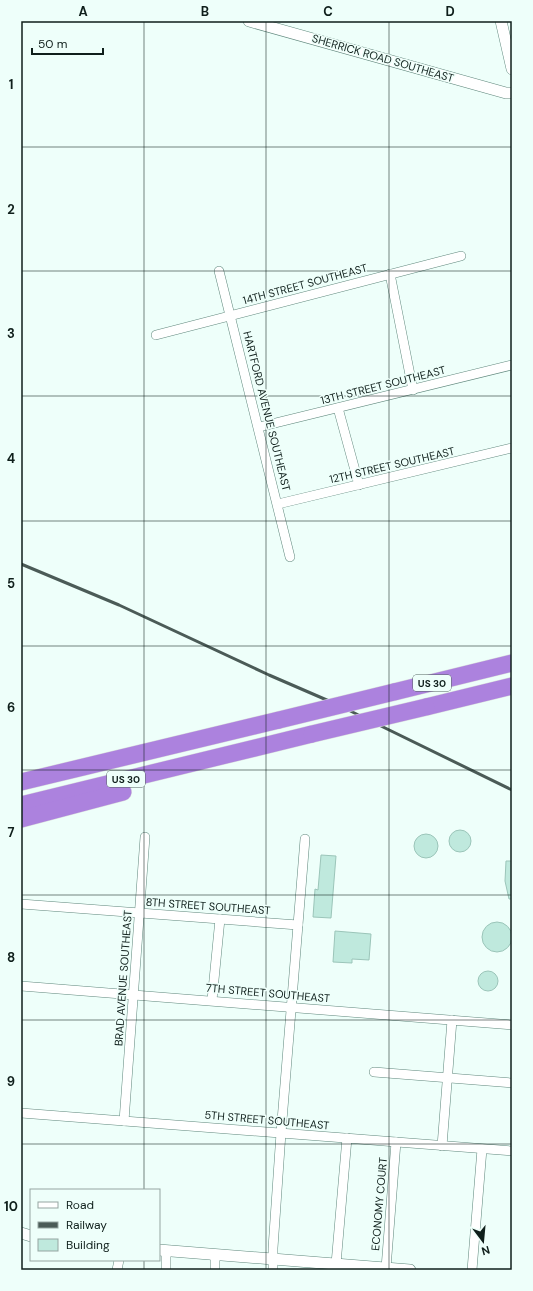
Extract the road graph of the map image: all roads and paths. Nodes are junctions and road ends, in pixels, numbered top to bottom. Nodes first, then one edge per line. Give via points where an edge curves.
1 (501, 21) edge
2 (252, 22) edge
3 (512, 69) edge
4 (512, 93) edge
5 (461, 256) dead end
6 (219, 271) dead end
7 (390, 274) junction
8 (231, 315) junction
9 (156, 335) dead end
10 (512, 365) edge
11 (413, 390) junction
12 (338, 408) junction
13 (259, 427) junction
14 (512, 448) edge
15 (359, 485) junction
16 (278, 504) junction
17 (290, 557) dead end
18 (512, 663) edge
19 (512, 686) edge
20 (161, 748) junction
21 (232, 754) junction
22 (21, 770) edge
23 (21, 782) edge
24 (21, 805) edge
25 (21, 819) edge
26 (145, 837) dead end
27 (305, 839) dead end
28 (21, 904) edge
29 (140, 913) junction
30 (220, 919) junction
31 (298, 925) junction
32 (21, 986) edge
33 (134, 995) junction
34 (212, 1000) junction
35 (291, 1008) junction
36 (452, 1020) junction
37 (512, 1025) edge
38 (374, 1072) dead end
39 (448, 1078) junction
40 (512, 1083) edge
41 (21, 1113) edge
42 (124, 1121) junction
43 (281, 1133) junction
44 (347, 1138) junction
45 (396, 1142) junction
46 (442, 1146) junction
47 (482, 1149) junction
48 (512, 1151) edge
49 (163, 1251) edge
50 (214, 1254) junction
51 (272, 1264) edge
52 (336, 1264) junction
53 (386, 1268) junction
54 (166, 1270) edge
55 (215, 1270) edge
56 (410, 1270) edge
57 (472, 1270) edge

1 - 3 street
2 - 4 street, SHERRICK ROAD SOUTHEAST
5 - 7 street, 14TH STREET SOUTHEAST
6 - 8 street, HARTFORD AVENUE SOUTHEAST
7 - 8 street, 14TH STREET SOUTHEAST
7 - 11 street
8 - 9 street, 14TH STREET SOUTHEAST
8 - 13 street, HARTFORD AVENUE SOUTHEAST
10 - 11 street, 13TH STREET SOUTHEAST
11 - 12 street, 13TH STREET SOUTHEAST
12 - 13 street, 13TH STREET SOUTHEAST
12 - 15 street
13 - 16 street, HARTFORD AVENUE SOUTHEAST
14 - 15 street, 12TH STREET SOUTHEAST
15 - 16 street, 12TH STREET SOUTHEAST
16 - 17 street, HARTFORD AVENUE SOUTHEAST
18 - 20 highway, US 30, bridge
19 - 21 highway, US 30, bridge
20 - 22 highway via 95,754
20 - 23 highway, US 30
21 - 24 highway, US 30
21 - 25 highway via 124,792
26 - 29 street, BRAD AVENUE SOUTHEAST
27 - 31 street
28 - 29 street, 8TH STREET SOUTHEAST
29 - 30 street, 8TH STREET SOUTHEAST
29 - 33 street, BRAD AVENUE SOUTHEAST
30 - 31 street, 8TH STREET SOUTHEAST
30 - 34 street
31 - 35 street
32 - 33 street, 7TH STREET SOUTHEAST
33 - 34 street, 7TH STREET SOUTHEAST
33 - 42 street, BRAD AVENUE SOUTHEAST
34 - 35 street, 7TH STREET SOUTHEAST
35 - 36 street, 7TH STREET SOUTHEAST
35 - 43 street
36 - 37 street, 7TH STREET SOUTHEAST
36 - 39 street
38 - 39 street
39 - 40 street
39 - 46 street
41 - 42 street, 5TH STREET SOUTHEAST
42 - 43 street, 5TH STREET SOUTHEAST
43 - 44 street, 5TH STREET SOUTHEAST
43 - 51 street
44 - 45 street, 5TH STREET SOUTHEAST
44 - 52 street
45 - 46 street, 5TH STREET SOUTHEAST
45 - 53 street, ECONOMY COURT
46 - 47 street, 5TH STREET SOUTHEAST
47 - 48 street, 5TH STREET SOUTHEAST
47 - 57 street
49 - 50 street
49 - 54 street
50 - 51 street
50 - 55 street
51 - 52 street
52 - 53 street
53 - 56 street

